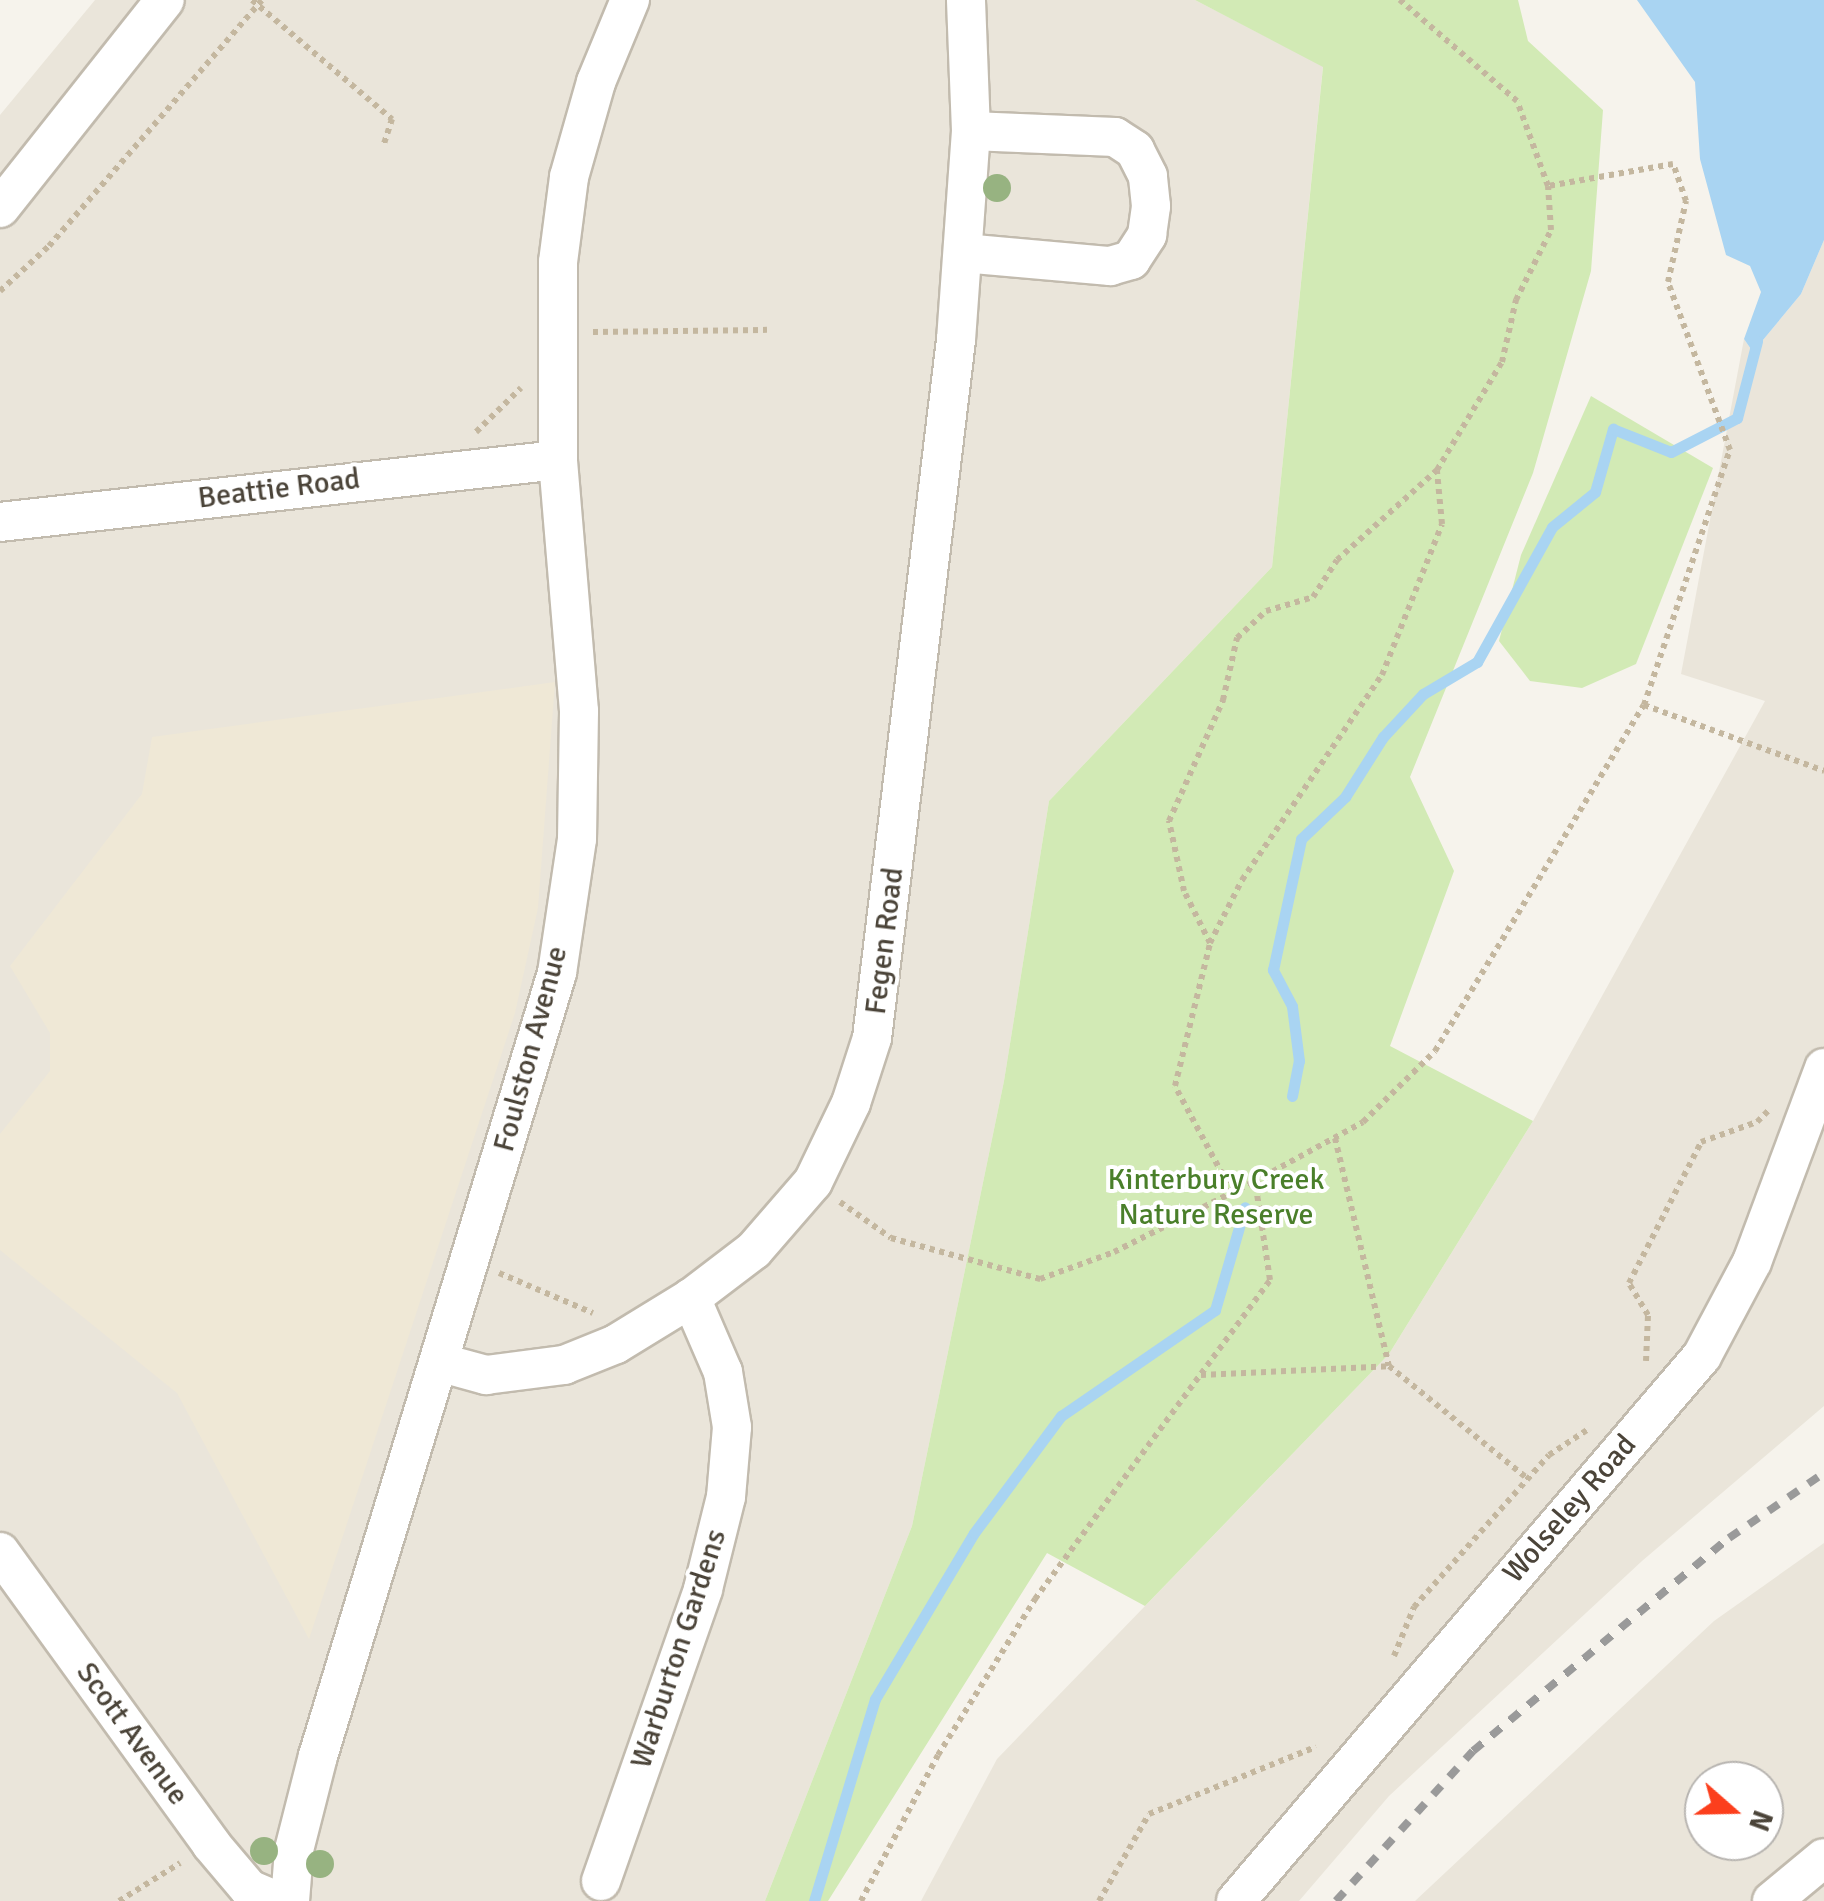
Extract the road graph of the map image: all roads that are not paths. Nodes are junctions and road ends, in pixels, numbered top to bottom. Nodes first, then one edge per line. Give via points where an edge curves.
1 (165, 0) edge
2 (630, 0) edge
3 (966, 0) edge
4 (971, 131) junction
5 (0, 208) edge
6 (963, 253) junction
7 (558, 460) junction
8 (0, 522) edge
9 (1824, 1068) edge
10 (691, 1298) junction
11 (442, 1363) junction
12 (0, 1552) edge
13 (601, 1881) dead end
14 (277, 1901) edge
15 (290, 1901) edge
16 (1236, 1901) edge

1 - 5 street
2 - 7 street, Foulston Avenue via 596,82 569,177 558,262
3 - 4 street, Fegen Road
4 - 6 street, Fegen Road
4 - 6 street via 1115,137 1135,150 1148,176 1150,206 1146,234 1131,260 1110,266
6 - 10 street, Fegen Road via 872,1038 852,1103 813,1182 754,1250
7 - 8 street, Beattie Road
7 - 11 street, Foulston Avenue via 579,711 576,840 557,973
9 - 16 street, Wolseley Road via 1752,1262 1702,1356
10 - 11 street, Fegen Road via 564,1365 486,1375
10 - 13 street, Warburton Gardens via 723,1372 732,1428 726,1497 704,1589
11 - 15 street, Foulston Avenue via 318,1756 294,1850
12 - 14 street, Scott Avenue via 211,1844 249,1888

